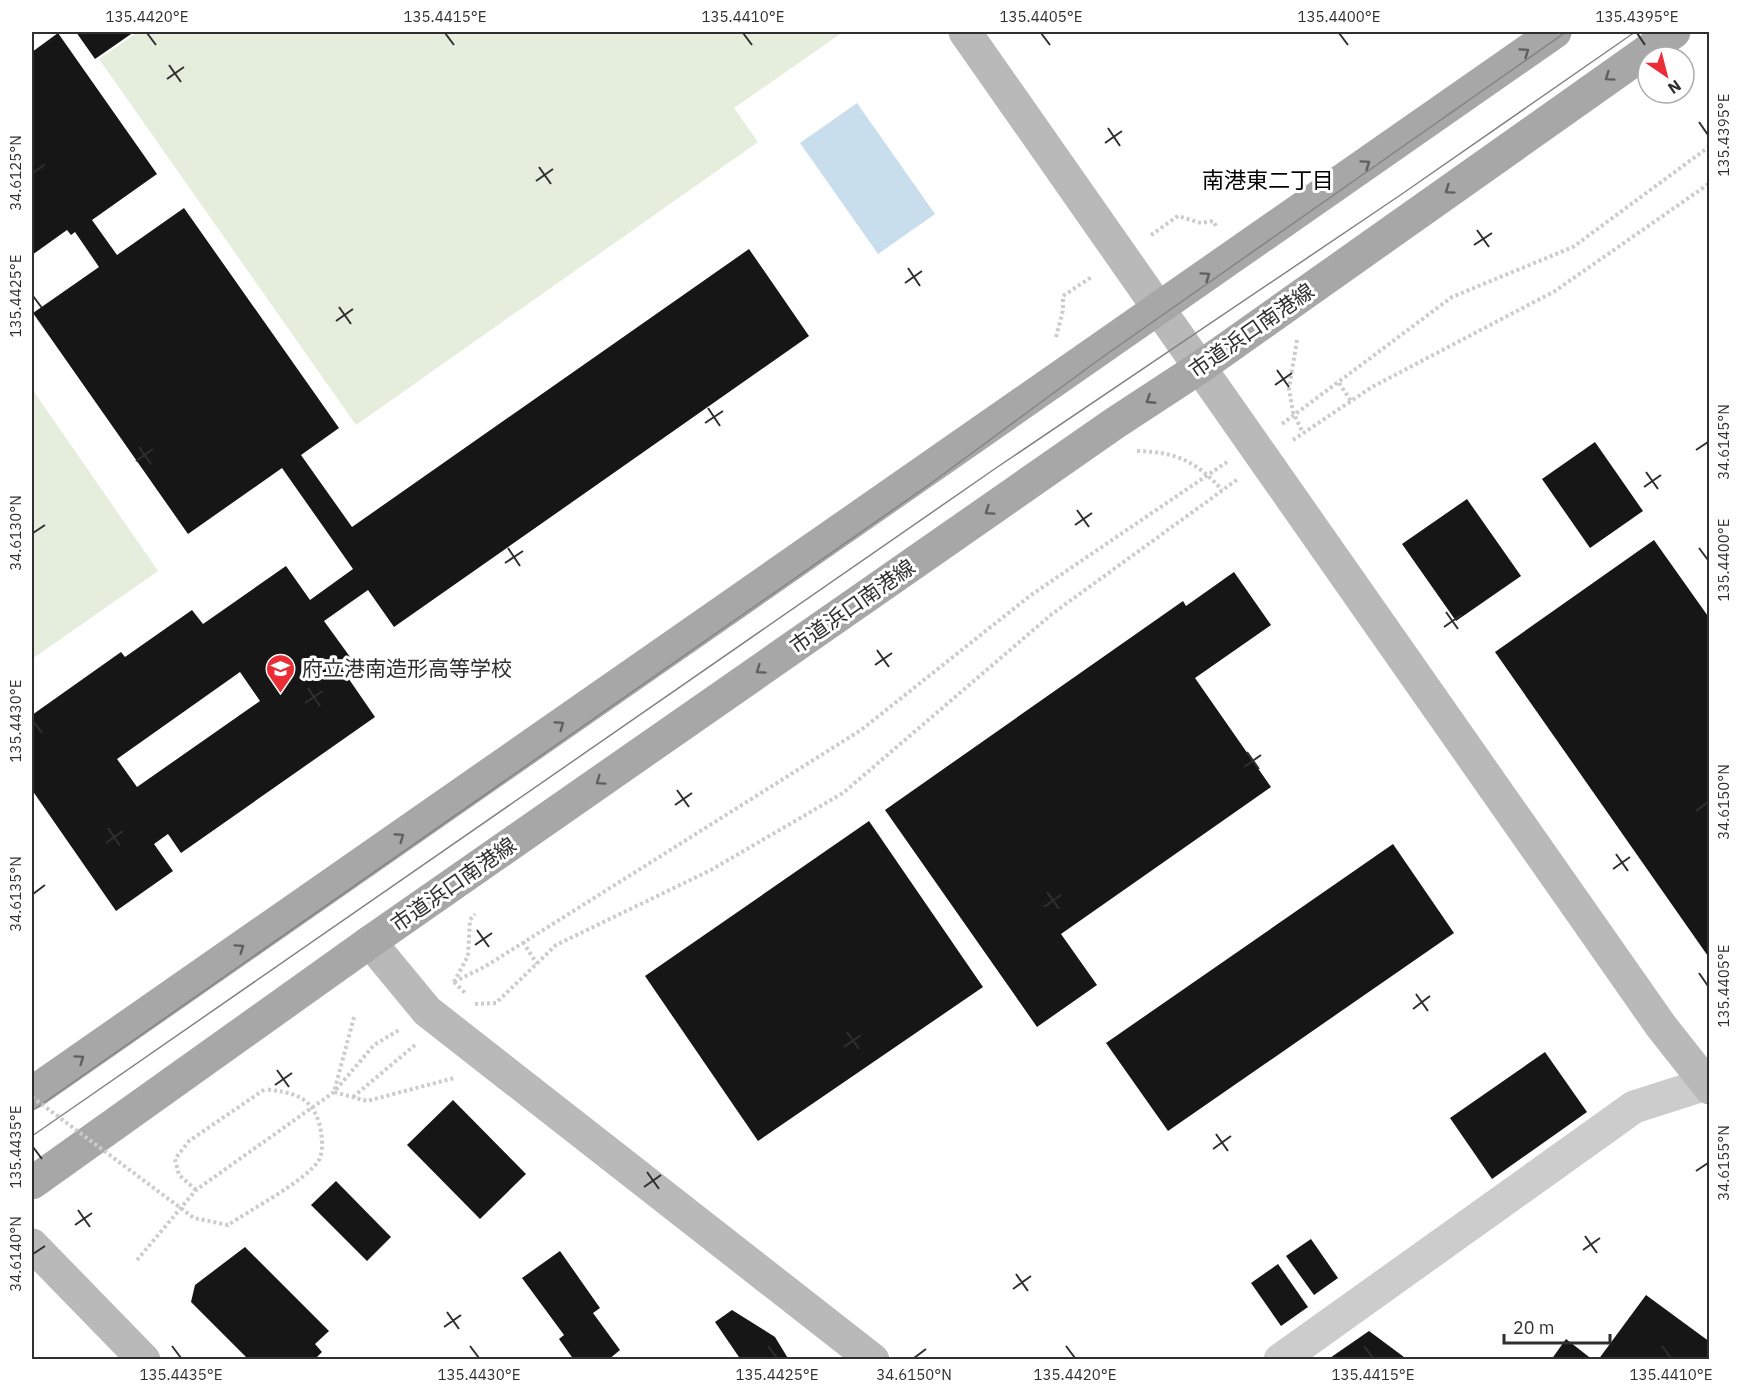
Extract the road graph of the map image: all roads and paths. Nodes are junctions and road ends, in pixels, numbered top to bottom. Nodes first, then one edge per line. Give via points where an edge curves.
1 (965, 32) edge
2 (1555, 32) edge
3 (1674, 32) edge
4 (1710, 146) edge
5 (1710, 183) edge
6 (1178, 216) dead end
7 (1213, 220) dead end
8 (1063, 296) dead end
9 (1158, 310) junction
10 (1055, 335) dead end
11 (1298, 342) dead end
12 (1199, 368) junction
13 (1339, 383) junction
14 (1351, 401) junction
15 (1276, 429) dead end
16 (1135, 451) dead end
17 (1230, 460) dead end
18 (370, 942) junction
19 (523, 942) junction
20 (468, 956) dead end
21 (537, 964) junction
22 (454, 982) junction
23 (427, 1011) junction
24 (354, 1017) dead end
25 (415, 1044) dead end
26 (454, 1077) dead end
27 (1708, 1085) edge
28 (334, 1092) junction
29 (32, 1095) edge
30 (353, 1097) junction
31 (32, 1183) edge
32 (196, 1190) junction
33 (32, 1245) edge
34 (136, 1260) dead end
35 (144, 1359) edge
36 (873, 1359) edge
37 (1280, 1359) edge

1 - 9 street
9 -> 2 main road
3 -> 12 main road, 市道浜口南港線
4 - 13 path via 1573,246 1452,297
5 - 14 path via 1555,291
6 - 7 path via 1201,223
8 - 10 path
9 - 12 street
29 -> 9 main road
11 - 14 path via 1289,389 1293,412 1303,434
12 -> 18 main road, 市道浜口南港線
12 - 27 street via 1661,1026
13 - 14 path
13 - 15 path
16 - 21 path via 1184,458 1222,490 1052,614 843,793 711,870 556,945
17 - 19 path via 1031,595 861,730
18 - 23 street
18 - 31 main road, 市道浜口南港線
19 - 21 path
19 - 22 path
20 - 22 path
21 - 22 path via 496,1003 476,1005
22 - 23 path
23 - 28 path via 375,1045
23 - 36 street
24 - 28 path
25 - 30 path
26 - 30 path via 367,1101
27 - 37 street via 1634,1107
28 - 30 path
28 - 32 path
29 - 32 path, bridge via 194,1218 228,1225 304,1175 320,1159 322,1134 315,1110 296,1094 265,1089 189,1141 175,1159 179,1175
32 - 34 path
33 - 35 street

